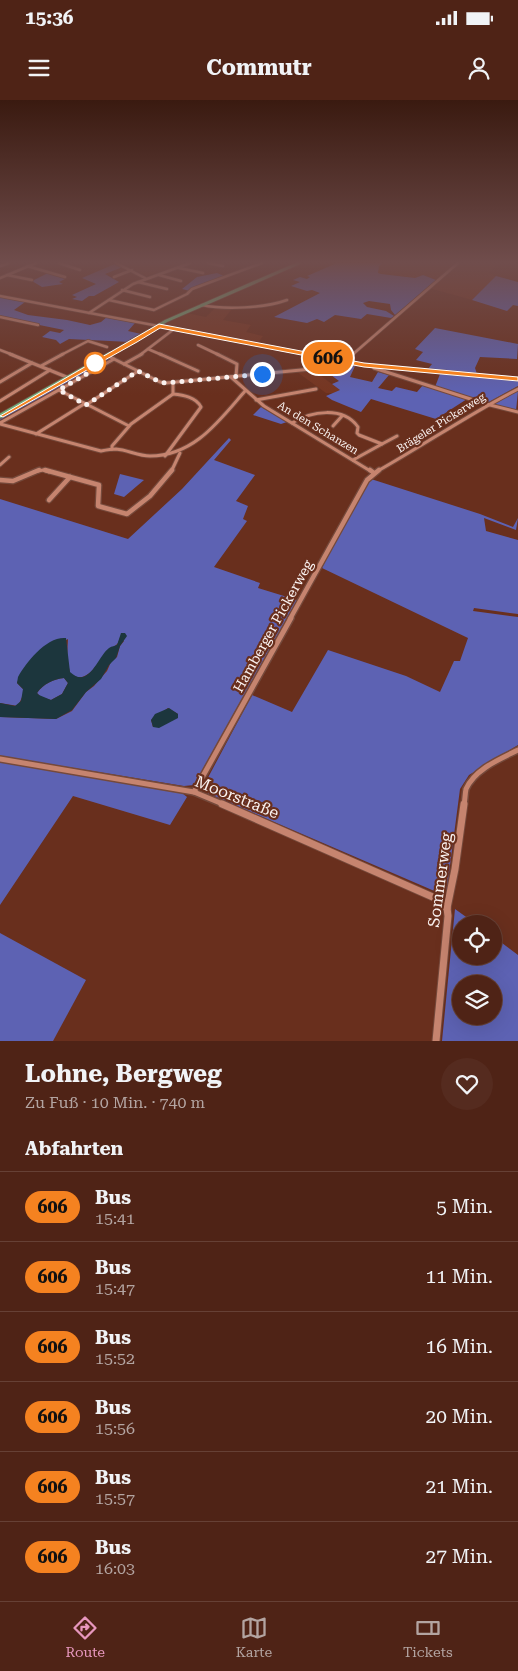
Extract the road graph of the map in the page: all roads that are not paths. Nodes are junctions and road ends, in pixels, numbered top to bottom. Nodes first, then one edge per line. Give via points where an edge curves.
1 (57, 307) edge
2 (98, 307) edge
3 (141, 307) edge
4 (162, 307) edge
5 (198, 307) edge
6 (409, 307) edge
7 (89, 313) junction
8 (0, 317) edge
9 (38, 324) dead end
10 (159, 326) junction
11 (174, 328) junction
12 (198, 345) dead end
13 (108, 348) dead end
14 (148, 349) junction
15 (0, 350) edge
16 (108, 356) junction
17 (114, 359) junction
18 (347, 362) junction
19 (32, 363) junction
20 (124, 364) junction
21 (40, 366) junction
22 (373, 366) junction
23 (50, 370) junction
24 (138, 371) junction
25 (198, 371) dead end
26 (236, 376) junction
27 (231, 377) junction
28 (69, 378) junction
29 (518, 379) edge
30 (0, 382) edge
31 (173, 382) junction
32 (316, 389) dead end
33 (518, 389) edge
34 (59, 390) junction
35 (245, 391) junction
36 (173, 394) junction
37 (0, 400) edge
38 (256, 400) junction
39 (85, 404) junction
40 (486, 404) junction
41 (518, 412) edge
42 (0, 416) edge
43 (342, 416) junction
44 (292, 423) junction
45 (0, 424) edge
46 (129, 426) junction
47 (333, 426) dead end
48 (36, 434) junction
49 (397, 436) dead end
50 (382, 444) junction
51 (112, 449) junction
52 (180, 453) junction
53 (165, 456) junction
54 (10, 457) dead end
55 (353, 460) junction
56 (0, 465) edge
57 (374, 473) junction
58 (70, 477) junction
59 (0, 480) edge
60 (49, 500) dead end
61 (518, 750) edge
62 (0, 759) edge
63 (194, 792) junction
64 (447, 908) junction
65 (436, 1041) edge

1 - 7 street
2 - 7 street
3 - 4 street via 156,310
5 - 10 main road
6 - 18 street
7 - 10 street
8 - 9 street
10 - 11 street
10 - 16 main road
11 - 14 street
11 - 18 street
12 - 26 street via 237,364
13 - 21 street via 88,341
14 - 20 street
14 - 25 street
15 - 19 street
16 - 17 street
16 - 28 main road
17 - 20 street
17 - 34 street
18 - 22 street
18 - 26 street via 348,365 343,366
19 - 21 street
19 - 30 street
20 - 24 street
21 - 23 street
22 - 29 street
22 - 40 street
23 - 28 street
23 - 37 street
24 - 31 street via 160,382
24 - 39 street
26 - 27 street
27 - 31 street
27 - 35 street, An den Schanzen
28 - 42 main road
31 - 36 street
32 - 38 street
33 - 40 street, Brägeler Pickerweg
34 - 39 street
34 - 45 street
35 - 38 street, An den Schanzen
35 - 52 street via 202,439
36 - 46 street
36 - 53 street via 189,397 201,407
38 - 44 street, An den Schanzen
39 - 46 street
39 - 48 street
40 - 41 street
40 - 57 street, Brägeler Pickerweg via 426,444
43 - 44 street via 325,411 306,414
43 - 47 street
43 - 50 street via 355,422 359,435
44 - 55 street, An den Schanzen
45 - 48 street
46 - 51 street
48 - 51 street via 101,451
49 - 50 street
50 - 55 street
51 - 53 street
52 - 53 street
52 - 58 street via 160,485 131,513 123,514 98,506 98,485
54 - 56 street
55 - 57 street, An den Schanzen
57 - 63 street, Hamberger Pickerweg via 367,480
58 - 59 street via 40,470 12,482
58 - 60 street
61 - 64 street, Sommerweg via 479,772 466,790
62 - 63 street, Moorstraße
63 - 64 street, Moorstraße via 435,898
64 - 65 street, Sommerweg

